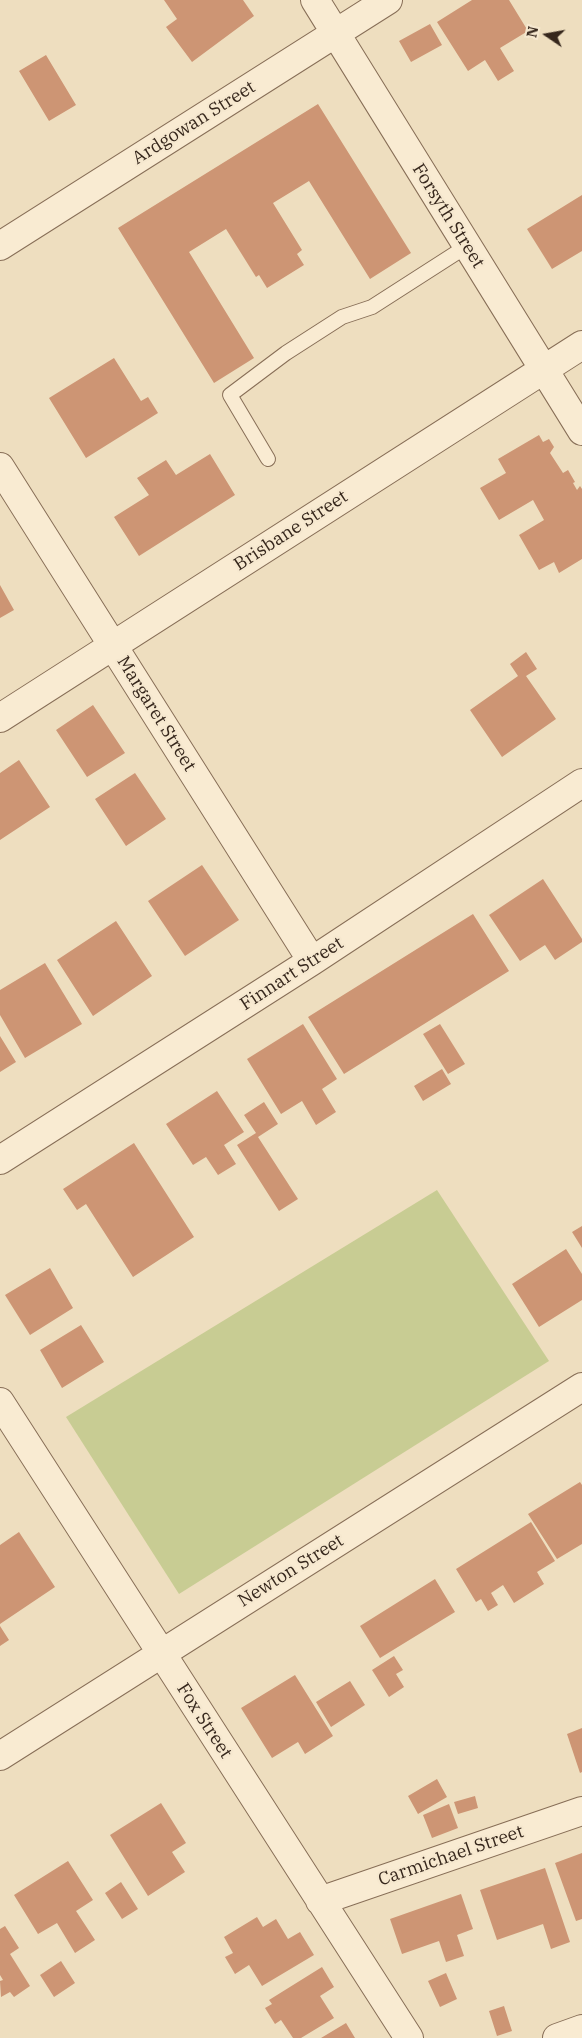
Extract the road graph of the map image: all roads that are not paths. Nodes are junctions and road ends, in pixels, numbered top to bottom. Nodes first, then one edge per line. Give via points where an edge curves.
1 (315, 0) edge
2 (388, 0) edge
3 (336, 33) junction
4 (0, 246) edge
5 (467, 246) junction
6 (582, 345) edge
7 (543, 369) junction
8 (582, 432) edge
9 (268, 459) dead end
10 (0, 467) edge
11 (112, 645) junction
12 (0, 718) edge
13 (582, 783) edge
14 (312, 962) junction
15 (0, 1160) edge
16 (582, 1387) edge
17 (0, 1402) edge
18 (161, 1654) junction
19 (0, 1756) edge
20 (582, 1812) edge
21 (320, 1901) junction
22 (582, 2029) edge
23 (409, 2038) edge
24 (557, 2038) edge

1 - 3 street, Forsyth Street
2 - 3 street, Ardgowan Street
3 - 4 street, Ardgowan Street
3 - 5 street, Forsyth Street
5 - 7 street, Forsyth Street
5 - 9 lane via 372,307 342,317 230,395
6 - 7 street, Brisbane Street
7 - 8 street, Forsyth Street
7 - 11 street, Brisbane Street
10 - 11 street, Margaret Street
11 - 12 street, Brisbane Street
11 - 14 street, Margaret Street
13 - 14 street, Finnart Street
14 - 15 street, Finnart Street
16 - 18 street, Newton Street
17 - 18 street, Fox Street
18 - 19 street, Newton Street
18 - 21 street, Fox Street
20 - 21 street, Carmichael Street
21 - 23 street, Fox Street
22 - 24 street

